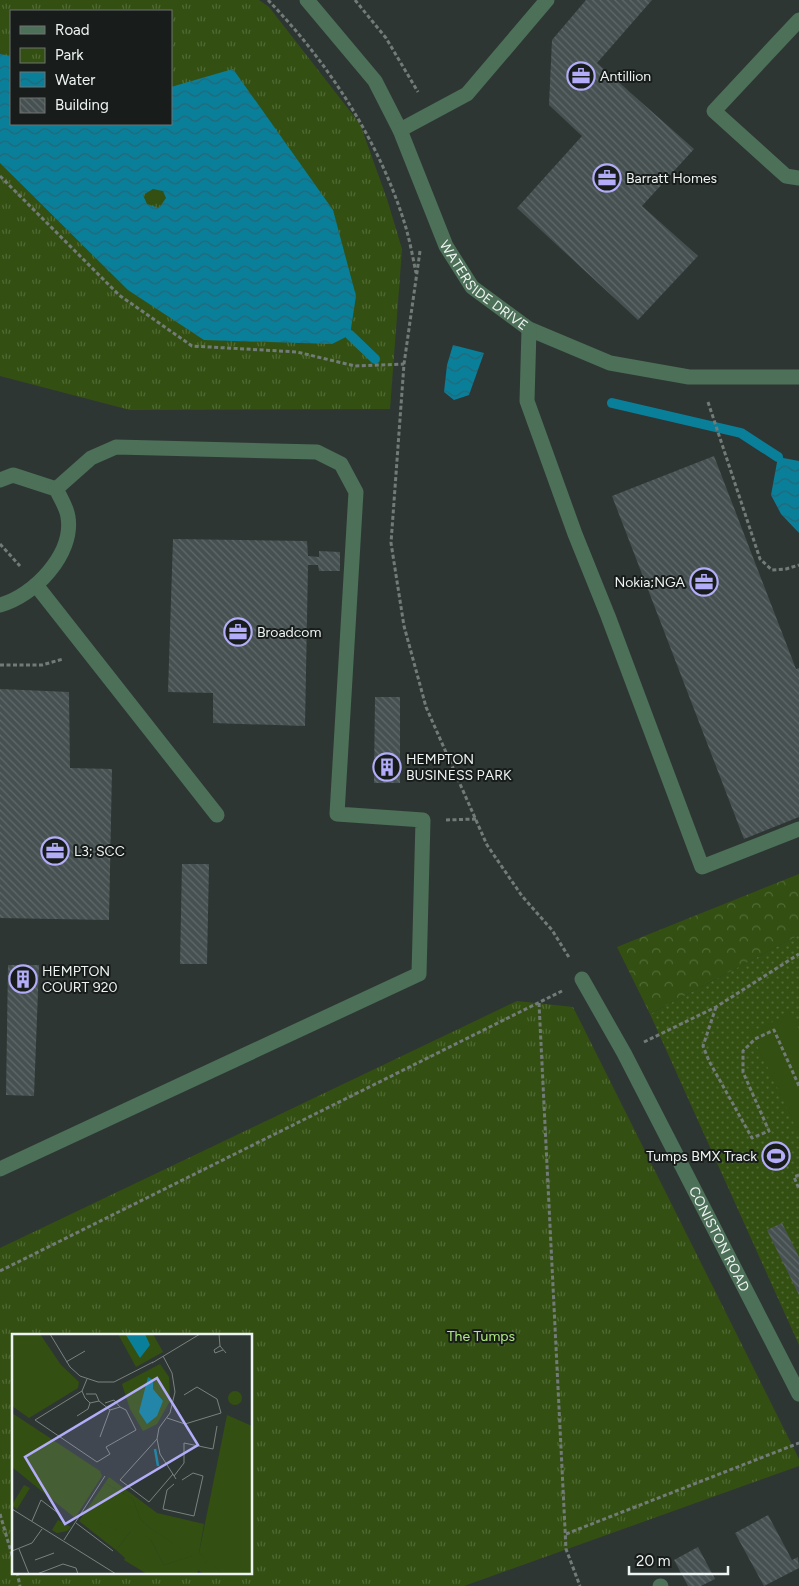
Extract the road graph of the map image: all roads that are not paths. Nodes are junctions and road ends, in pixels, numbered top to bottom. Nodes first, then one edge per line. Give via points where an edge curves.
1 (307, 0) edge
2 (547, 0) edge
3 (799, 20) edge
4 (400, 130) junction
5 (799, 178) edge
6 (529, 329) junction
7 (799, 377) edge
8 (0, 480) edge
9 (56, 489) junction
10 (36, 585) junction
11 (0, 605) edge
12 (217, 815) dead end
13 (799, 829) edge
14 (582, 979) road end
15 (0, 1169) edge
16 (799, 1394) edge

1 - 4 street, WATERSIDE DRIVE via 375,80
2 - 4 street via 467,94
3 - 5 street via 714,112 786,176
4 - 6 street, WATERSIDE DRIVE via 446,246 472,287
6 - 7 street, WATERSIDE DRIVE via 610,363 689,377
6 - 13 street via 528,401 702,867
8 - 9 street via 13,475
9 - 10 street via 69,517 65,548 54,567
9 - 15 street via 91,458 116,447 316,452 341,464 356,492 337,814 423,820 419,974
10 - 11 street
10 - 12 street
14 - 16 street, CONISTON ROAD via 624,1053

